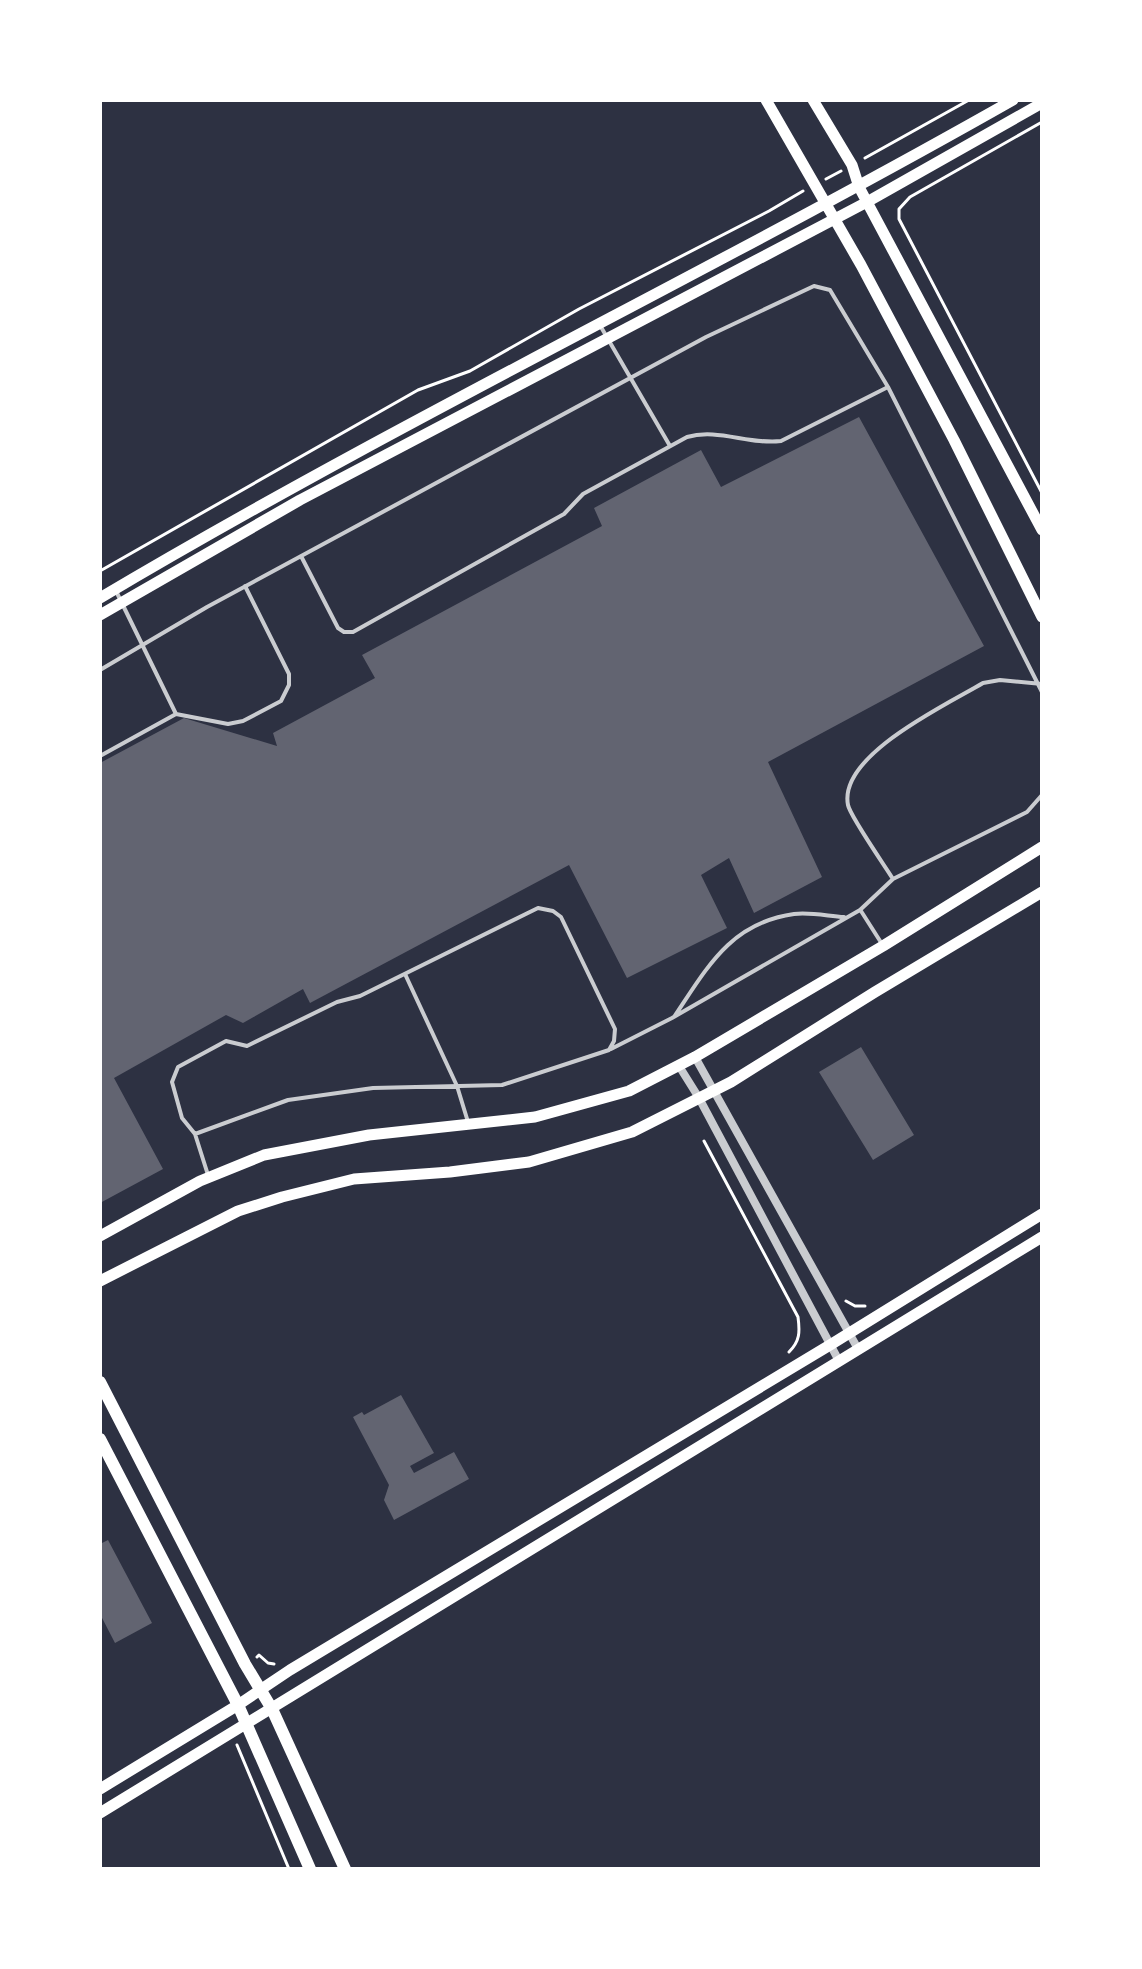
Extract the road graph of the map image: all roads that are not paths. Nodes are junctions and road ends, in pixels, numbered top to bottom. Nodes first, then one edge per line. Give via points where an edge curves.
1 (766, 100) edge
2 (813, 100) edge
3 (1013, 100) edge
4 (1042, 103) edge
5 (859, 187) junction
6 (867, 202) junction
7 (825, 205) junction
8 (833, 219) junction
9 (599, 325) junction
10 (608, 339) junction
11 (632, 378) junction
12 (888, 387) junction
13 (670, 446) junction
14 (1042, 530) edge
15 (301, 556) junction
16 (245, 586) junction
17 (115, 589) junction
18 (100, 598) edge
19 (122, 603) junction
20 (100, 615) edge
21 (1042, 617) edge
22 (143, 646) junction
23 (100, 670) edge
24 (1040, 685) edge
25 (1042, 692) edge
26 (176, 714) junction
27 (100, 756) edge
28 (1042, 795) edge
29 (1042, 847) edge
30 (893, 879) junction
31 (1042, 892) edge
32 (860, 910) junction
33 (847, 918) junction
34 (883, 946) junction
35 (405, 974) junction
36 (672, 1018) junction
37 (609, 1050) junction
38 (695, 1057) junction
39 (679, 1066) junction
40 (457, 1086) junction
41 (714, 1092) junction
42 (699, 1098) junction
43 (469, 1124) junction
44 (195, 1134) junction
45 (209, 1178) junction
46 (1042, 1214) edge
47 (100, 1236) edge
48 (1042, 1237) edge
49 (100, 1281) edge
50 (847, 1334) junction
51 (830, 1345) junction
52 (858, 1349) junction
53 (839, 1361) junction
54 (100, 1382) edge
55 (100, 1439) edge
56 (259, 1690) junction
57 (238, 1705) junction
58 (272, 1709) junction
59 (246, 1723) junction
60 (100, 1789) edge
61 (100, 1813) edge
62 (310, 1869) edge
63 (345, 1869) edge

1 - 7 main road
2 - 5 main road via 852,165
3 - 5 main road
4 - 6 main road
5 - 6 main road
5 - 7 main road
6 - 8 main road
6 - 14 main road
7 - 8 main road
7 - 9 main road
8 - 10 main road
8 - 21 main road via 954,440
9 - 10 lane
9 - 17 main road via 292,487
10 - 11 lane
10 - 19 main road via 300,500
11 - 12 lane via 814,286 830,290
11 - 13 lane
11 - 15 lane
12 - 13 lane via 781,441 698,433
12 - 24 lane
13 - 15 lane via 583,494 564,514 353,632 338,628
15 - 16 lane
16 - 22 lane
16 - 26 lane via 289,674 286,693 281,701 234,723
17 - 18 main road
17 - 19 lane
19 - 20 main road
19 - 22 lane
22 - 23 lane
22 - 26 lane
24 - 25 lane
24 - 30 lane via 983,683 880,745 857,770 848,806
26 - 27 lane
28 - 30 lane via 1027,812
29 - 34 main road
30 - 32 lane
31 - 41 main road
32 - 33 lane
32 - 34 lane
33 - 36 lane
33 - 36 lane via 796,914 736,936 712,960
34 - 38 main road
35 - 37 lane via 538,908 553,911 561,917 615,1029
35 - 40 lane
35 - 44 lane via 247,1046 226,1041 178,1067 172,1082 182,1118
36 - 37 lane
37 - 40 lane via 502,1085
38 - 39 main road
38 - 41 street
39 - 42 street
39 - 43 main road via 615,1095 535,1117
40 - 43 lane
40 - 44 lane via 373,1088 288,1100
41 - 42 main road
41 - 50 street
42 - 49 main road via 632,1132 529,1162 354,1179 282,1197 238,1211
42 - 51 street
43 - 45 main road via 369,1135 264,1155
44 - 45 lane
45 - 47 main road
46 - 50 main road
48 - 52 main road
50 - 51 main road
50 - 52 street
51 - 53 street
51 - 56 main road
52 - 53 main road
53 - 58 main road
54 - 56 main road
55 - 57 main road
56 - 57 main road
56 - 58 main road
57 - 59 main road
57 - 60 main road
58 - 59 main road
58 - 63 main road
59 - 61 main road
59 - 62 main road

